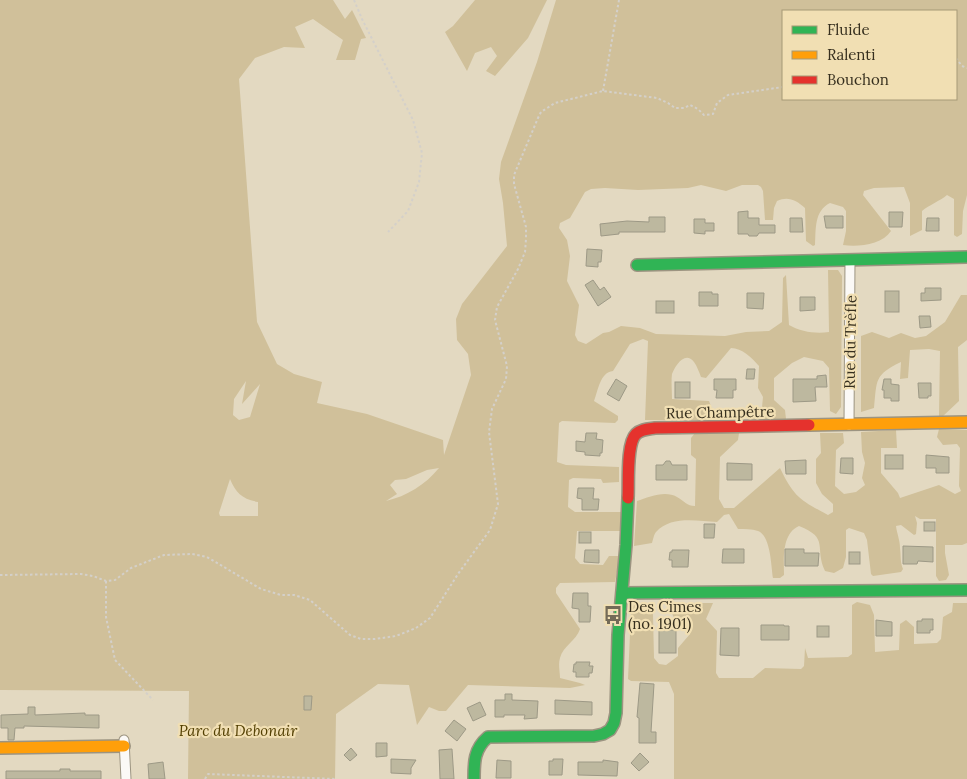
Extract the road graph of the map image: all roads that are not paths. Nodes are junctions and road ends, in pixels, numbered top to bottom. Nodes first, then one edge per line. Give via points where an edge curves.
1 (967, 256) edge
2 (850, 260) junction
3 (637, 264) dead end
4 (967, 422) edge
5 (849, 425) junction
6 (967, 590) edge
7 (622, 593) junction
8 (124, 743) joint
9 (0, 748) edge
10 (126, 779) edge
11 (474, 779) edge

1 - 2 street
2 - 3 street
2 - 5 street, Rue du Trèfle
4 - 5 street, Rue Champêtre
5 - 7 street, Rue Champêtre via 655,428 637,432 630,447
6 - 7 street
7 - 11 street, Rue Champêtre via 616,713 609,732 594,736 488,737 476,750
8 - 9 street
8 - 10 street

